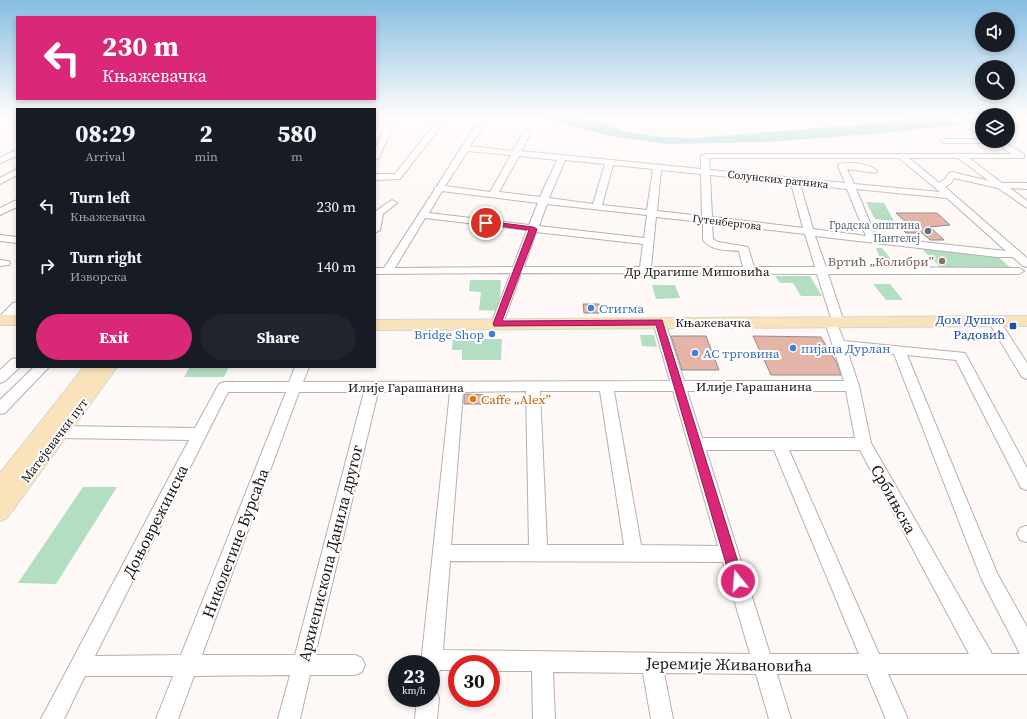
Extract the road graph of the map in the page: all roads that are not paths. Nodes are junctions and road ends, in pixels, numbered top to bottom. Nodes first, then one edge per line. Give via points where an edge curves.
1 (419, 150) edge
2 (463, 150) edge
3 (477, 150) edge
4 (518, 150) edge
5 (1010, 150) edge
6 (16, 153) edge
7 (516, 154) junction
8 (900, 155) junction
9 (959, 155) junction
10 (562, 158) junction
11 (1024, 158) edge
12 (0, 161) edge
13 (609, 163) junction
14 (657, 167) junction
15 (873, 171) dead end
16 (706, 172) junction
17 (16, 173) edge
18 (376, 177) edge
19 (0, 181) edge
20 (795, 181) junction
21 (1000, 186) junction
22 (1027, 186) edge
23 (851, 187) junction
24 (939, 187) junction
25 (438, 188) junction
26 (493, 195) junction
27 (949, 196) junction
28 (543, 201) junction
29 (392, 203) dead end
30 (16, 204) edge
31 (597, 206) junction
32 (1027, 206) edge
33 (0, 212) edge
34 (652, 213) junction
35 (422, 215) junction
36 (376, 219) edge
37 (708, 219) junction
38 (533, 229) junction
39 (809, 231) junction
40 (0, 238) edge
41 (872, 238) junction
42 (16, 240) edge
43 (648, 242) junction
44 (997, 254) junction
45 (1016, 254) junction
46 (1010, 264) junction
47 (1027, 264) edge
48 (517, 270) junction
49 (645, 270) junction
50 (376, 271) edge
51 (387, 271) junction
52 (749, 271) junction
53 (822, 271) junction
54 (1023, 275) edge
55 (16, 307) edge
56 (5, 321) edge
57 (994, 321) junction
58 (1027, 321) edge
59 (659, 322) junction
60 (835, 322) junction
61 (497, 324) junction
62 (16, 325) edge
63 (376, 325) edge
64 (840, 345) junction
65 (899, 351) junction
66 (16, 363) edge
67 (41, 368) edge
68 (92, 368) edge
69 (108, 368) edge
70 (302, 368) edge
71 (1027, 374) edge
72 (0, 378) edge
73 (296, 386) junction
74 (678, 386) junction
75 (852, 386) junction
76 (372, 387) junction
77 (457, 387) junction
78 (533, 387) junction
79 (606, 387) junction
80 (0, 409) edge
81 (60, 432) junction
82 (200, 434) junction
83 (696, 444) junction
84 (779, 444) junction
85 (864, 444) junction
86 (1027, 483) edge
87 (0, 488) edge
88 (0, 512) edge
89 (443, 553) junction
90 (538, 554) junction
91 (634, 554) junction
92 (729, 554) junction
93 (1027, 647) edge
94 (432, 655) edge
95 (542, 661) junction
96 (652, 663) junction
97 (302, 664) junction
98 (440, 664) edge
99 (763, 664) junction
100 (986, 664) junction
101 (1027, 664) edge
102 (355, 665) dead end
103 (873, 665) junction
104 (80, 666) junction
105 (188, 666) junction
106 (427, 707) edge
107 (52, 719) edge
108 (168, 719) edge
109 (289, 719) edge
110 (426, 719) edge
111 (544, 719) edge
112 (662, 719) edge
113 (780, 719) edge
114 (897, 719) edge

1 - 18 street via 397,177
2 - 25 street
3 - 7 street, Солунских ратника
4 - 7 street
5 - 11 street
6 - 12 street
7 - 10 street, Солунских ратника
7 - 26 street
8 - 9 street
8 - 16 street via 705,156
8 - 24 street
9 - 11 street
9 - 21 street
10 - 13 street, Солунских ратника
10 - 28 street
13 - 14 street, Солунских ратника
13 - 31 street
14 - 16 street, Солунских ратника
14 - 34 street
15 - 23 street via 868,168 842,166
16 - 20 street, Солунских ратника
16 - 37 street
17 - 19 street
20 - 23 street, Солунских ратника
20 - 39 street, Србињска
21 - 22 street
21 - 24 street via 954,175
21 - 32 street
23 - 27 street, Солунских ратника
23 - 41 street
24 - 27 street
25 - 26 street, Гутенбергова
25 - 35 street
26 - 28 street, Гутенбергова
27 - 45 street
28 - 31 street, Гутенбергова
28 - 38 street
29 - 36 street via 380,211
30 - 33 street
31 - 34 street, Гутенбергова
34 - 37 street, Гутенбергова
34 - 43 street
35 - 38 street
35 - 51 street
37 - 39 street, Гутенбергова
37 - 52 street via 708,240 715,245 744,249
38 - 43 street
38 - 48 street
39 - 41 street, Гутенбергова
39 - 53 street, Србињска
40 - 42 street
41 - 44 street, Гутенбергова
43 - 49 street
44 - 45 street, Гутенбергова
44 - 46 street
45 - 47 street
46 - 47 street
46 - 54 street
48 - 49 street, Др Драгише Мишовића
48 - 51 street, Др Драгише Мишовића
48 - 61 street
49 - 52 street, Др Драгише Мишовића
50 - 51 street, Др Драгише Мишовића
52 - 53 street, Др Драгише Мишовића
53 - 54 street, Др Драгише Мишовића
53 - 60 street, Србињска
55 - 56 street
56 - 62 main road
57 - 58 main road, Књажевачка
57 - 60 main road, Књажевачка
57 - 71 street
59 - 60 main road, Књажевачка
59 - 61 main road, Књажевачка
59 - 74 street
60 - 64 street, Србињска
61 - 63 main road, Књажевачка
64 - 65 street
64 - 75 street, Србињска
65 - 86 street via 960,356
65 - 93 street via 990,578
66 - 72 street
67 - 80 street
68 - 87 main road, Матејевачки пут
69 - 81 main road, Матејевачки пут
70 - 73 street, Николетине Бурсаћа
73 - 76 street, Илије Гарашанина
73 - 82 street, Доњоврежинска via 224,387
73 - 105 street, Николетине Бурсаћа
74 - 75 street, Илије Гарашанина
74 - 79 street, Илије Гарашанина
74 - 83 street
75 - 85 street, Србињска
76 - 77 street, Илије Гарашанина
76 - 97 street, Архиепископа Данила другог
77 - 78 street, Илије Гарашанина
77 - 89 street
78 - 79 street, Илије Гарашанина
78 - 90 street
79 - 91 street
81 - 82 street
81 - 88 main road, Матејевачки пут
82 - 104 street, Доњоврежинска
83 - 84 street
83 - 92 street
84 - 85 street
84 - 103 street
85 - 100 street, Србињска
89 - 90 street
89 - 94 street
90 - 91 street
91 - 92 street
92 - 99 street
95 - 96 street, Јеремије Живановића
95 - 98 street, Јеремије Живановића
95 - 111 street
96 - 99 street, Јеремије Живановића
96 - 112 street
97 - 102 street
97 - 105 street
97 - 109 street, Архиепископа Данила другог
99 - 103 street, Јеремије Живановића
99 - 113 street
100 - 101 street, Јеремије Живановића
100 - 103 street, Јеремије Живановића
103 - 114 street
104 - 105 street
104 - 107 street, Доњоврежинска
105 - 108 street, Николетине Бурсаћа
106 - 110 street

